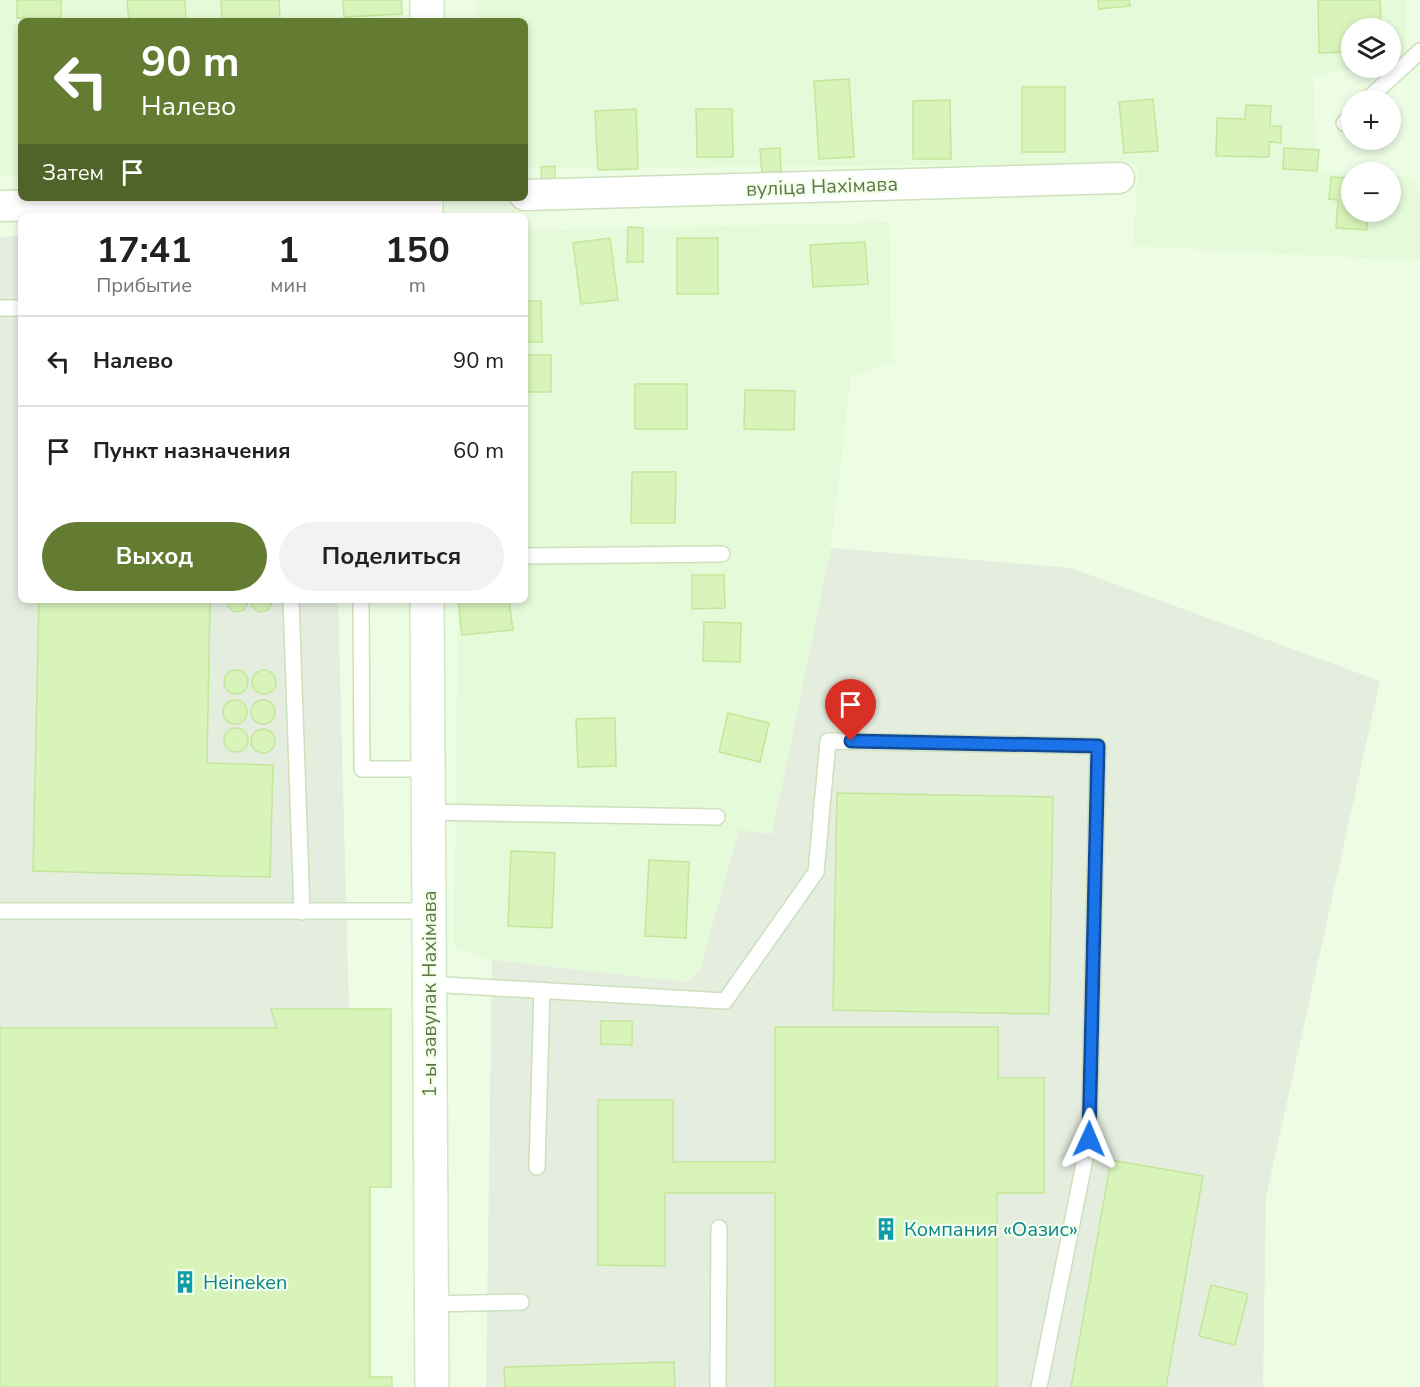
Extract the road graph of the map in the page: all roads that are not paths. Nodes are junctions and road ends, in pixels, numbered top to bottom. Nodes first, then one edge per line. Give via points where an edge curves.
1 (427, 0) edge
2 (427, 18) edge
3 (1420, 51) edge
4 (1378, 90) edge
5 (1119, 177) dead end
6 (528, 195) edge
7 (158, 201) edge
8 (0, 206) edge
9 (0, 308) edge
10 (18, 308) edge
11 (722, 555) dead end
12 (528, 556) edge
13 (291, 603) edge
14 (361, 603) edge
15 (427, 603) edge
16 (428, 769) junction
17 (428, 812) junction
18 (717, 817) dead end
19 (0, 911) edge
20 (429, 911) junction
21 (302, 912) junction
22 (429, 984) junction
23 (542, 990) junction
24 (537, 1167) dead end
25 (719, 1228) dead end
26 (521, 1302) dead end
27 (431, 1304) junction
28 (432, 1387) edge
29 (718, 1387) edge
30 (1039, 1387) edge

1 - 2 street
3 - 4 lane
5 - 6 street, вуліца Нахімава
7 - 8 street
9 - 10 lane
11 - 12 lane
13 - 21 lane
14 - 16 lane via 362,769
15 - 16 street, 1-ы завулак Нахімава
16 - 17 street, 1-ы завулак Нахімава
17 - 18 lane
17 - 20 street, 1-ы завулак Нахімава
19 - 21 lane
20 - 21 lane
20 - 22 street, 1-ы завулак Нахімава
22 - 23 lane
22 - 27 street, 1-ы завулак Нахімава
23 - 24 lane
23 - 30 lane via 726,1000 816,872 828,741 1098,746 1089,1139
25 - 29 lane
26 - 27 lane
27 - 28 street, 1-ы завулак Нахімава

